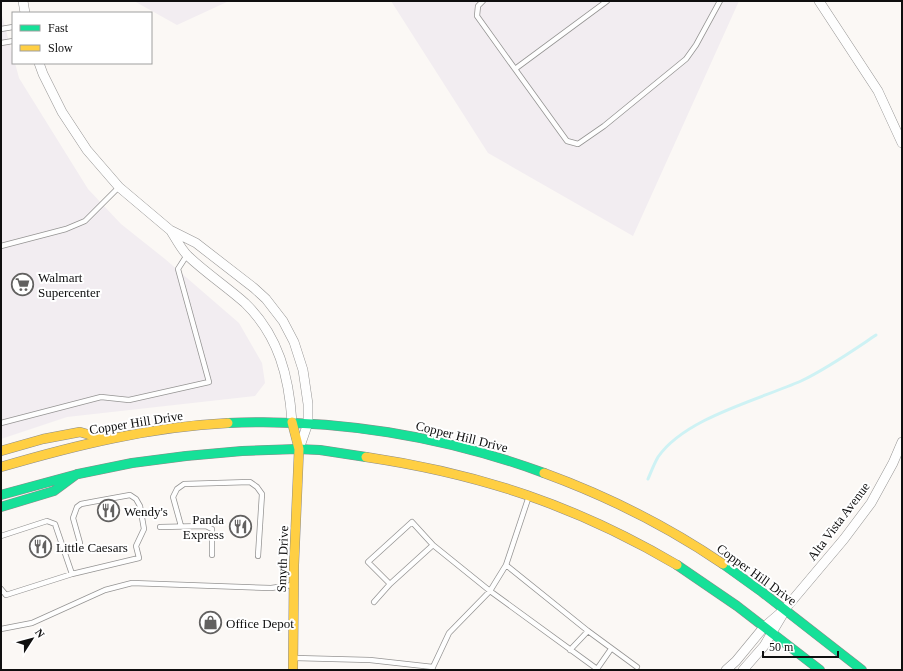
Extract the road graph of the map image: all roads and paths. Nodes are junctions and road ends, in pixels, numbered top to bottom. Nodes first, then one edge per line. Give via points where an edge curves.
1 (23, 1) edge
2 (483, 1) edge
3 (607, 1) edge
4 (720, 1) edge
5 (819, 1) edge
6 (25, 12) edge
7 (12, 27) edge
8 (1, 29) edge
9 (12, 41) edge
10 (1, 43) edge
11 (39, 64) edge
12 (515, 69) junction
13 (902, 144) edge
14 (119, 186) junction
15 (170, 230) junction
16 (1, 246) edge
17 (187, 255) junction
18 (292, 422) junction
19 (1, 423) edge
20 (308, 423) junction
21 (104, 439) junction
22 (902, 442) edge
23 (299, 449) junction
24 (1, 451) edge
25 (1, 467) edge
26 (77, 474) junction
27 (530, 494) junction
28 (1, 495) edge
29 (1, 507) edge
30 (181, 526) junction
31 (160, 527) dead end
32 (1, 536) edge
33 (80, 543) dead end
34 (433, 544) junction
35 (212, 555) dead end
36 (258, 556) dead end
37 (506, 565) junction
38 (72, 574) junction
39 (390, 584) junction
40 (294, 585) junction
41 (1, 589) edge
42 (490, 591) junction
43 (374, 602) dead end
44 (786, 609) junction
45 (764, 627) junction
46 (1, 629) edge
47 (588, 631) junction
48 (772, 634) junction
49 (611, 649) junction
50 (570, 650) junction
51 (293, 658) junction
52 (638, 667) dead end
53 (432, 668) edge
54 (293, 670) edge
55 (726, 670) edge
56 (744, 670) edge
57 (820, 670) edge
58 (862, 670) edge

1 - 6 street
2 - 12 lane via 478,6 477,16
3 - 12 lane
4 - 12 lane via 686,59 578,144 567,141
5 - 13 street via 878,91
7 - 8 lane
9 - 10 lane
11 - 14 street via 62,112 83,144
14 - 15 street
14 - 16 lane via 85,221 66,229
15 - 17 street
15 - 20 street via 196,243 254,288 283,321 304,370
17 - 18 street via 246,304 276,345 291,400
17 - 19 lane via 178,269 209,382 129,400 101,397
18 - 20 main road, Copper Hill Drive
18 - 21 main road, Copper Hill Drive via 191,426
18 - 23 main road, Smyth Drive
20 - 23 street
20 - 44 main road, Copper Hill Drive via 374,430 429,441 490,455 553,475 618,503 664,527 726,566
21 - 24 main road via 80,432
21 - 25 main road, Copper Hill Drive
22 - 44 street, Alta Vista Avenue via 871,503
23 - 26 main road via 186,455
23 - 27 main road via 439,469
23 - 40 main road, Smyth Drive
26 - 28 main road
26 - 29 main road via 54,491
27 - 37 lane
27 - 45 main road via 568,509 646,547 685,570
30 - 31 lane
30 - 35 lane via 206,526 212,529
30 - 36 lane via 173,497 177,489 184,484 250,482 258,487 262,494
32 - 38 lane via 48,521 55,524
33 - 38 lane via 73,518 77,507 130,495 136,498 144,529 136,546 139,558
34 - 39 lane
34 - 39 lane via 412,522 368,562
34 - 42 lane
37 - 42 lane
37 - 47 lane
38 - 41 lane via 6,595
39 - 43 lane
40 - 46 lane via 271,588 132,583 105,590 32,623
40 - 51 main road, Smyth Drive
42 - 50 lane
42 - 53 lane via 449,633
44 - 45 street, Alta Vista Avenue
44 - 48 street, Alta Vista Avenue
44 - 58 main road, Copper Hill Drive
45 - 48 main road
45 - 55 street, Alta Vista Avenue
47 - 49 lane
47 - 50 lane
48 - 56 street, Alta Vista Avenue
48 - 57 main road
49 - 50 lane via 596,669
49 - 52 lane
51 - 53 lane via 370,660
51 - 54 main road, Smyth Drive

